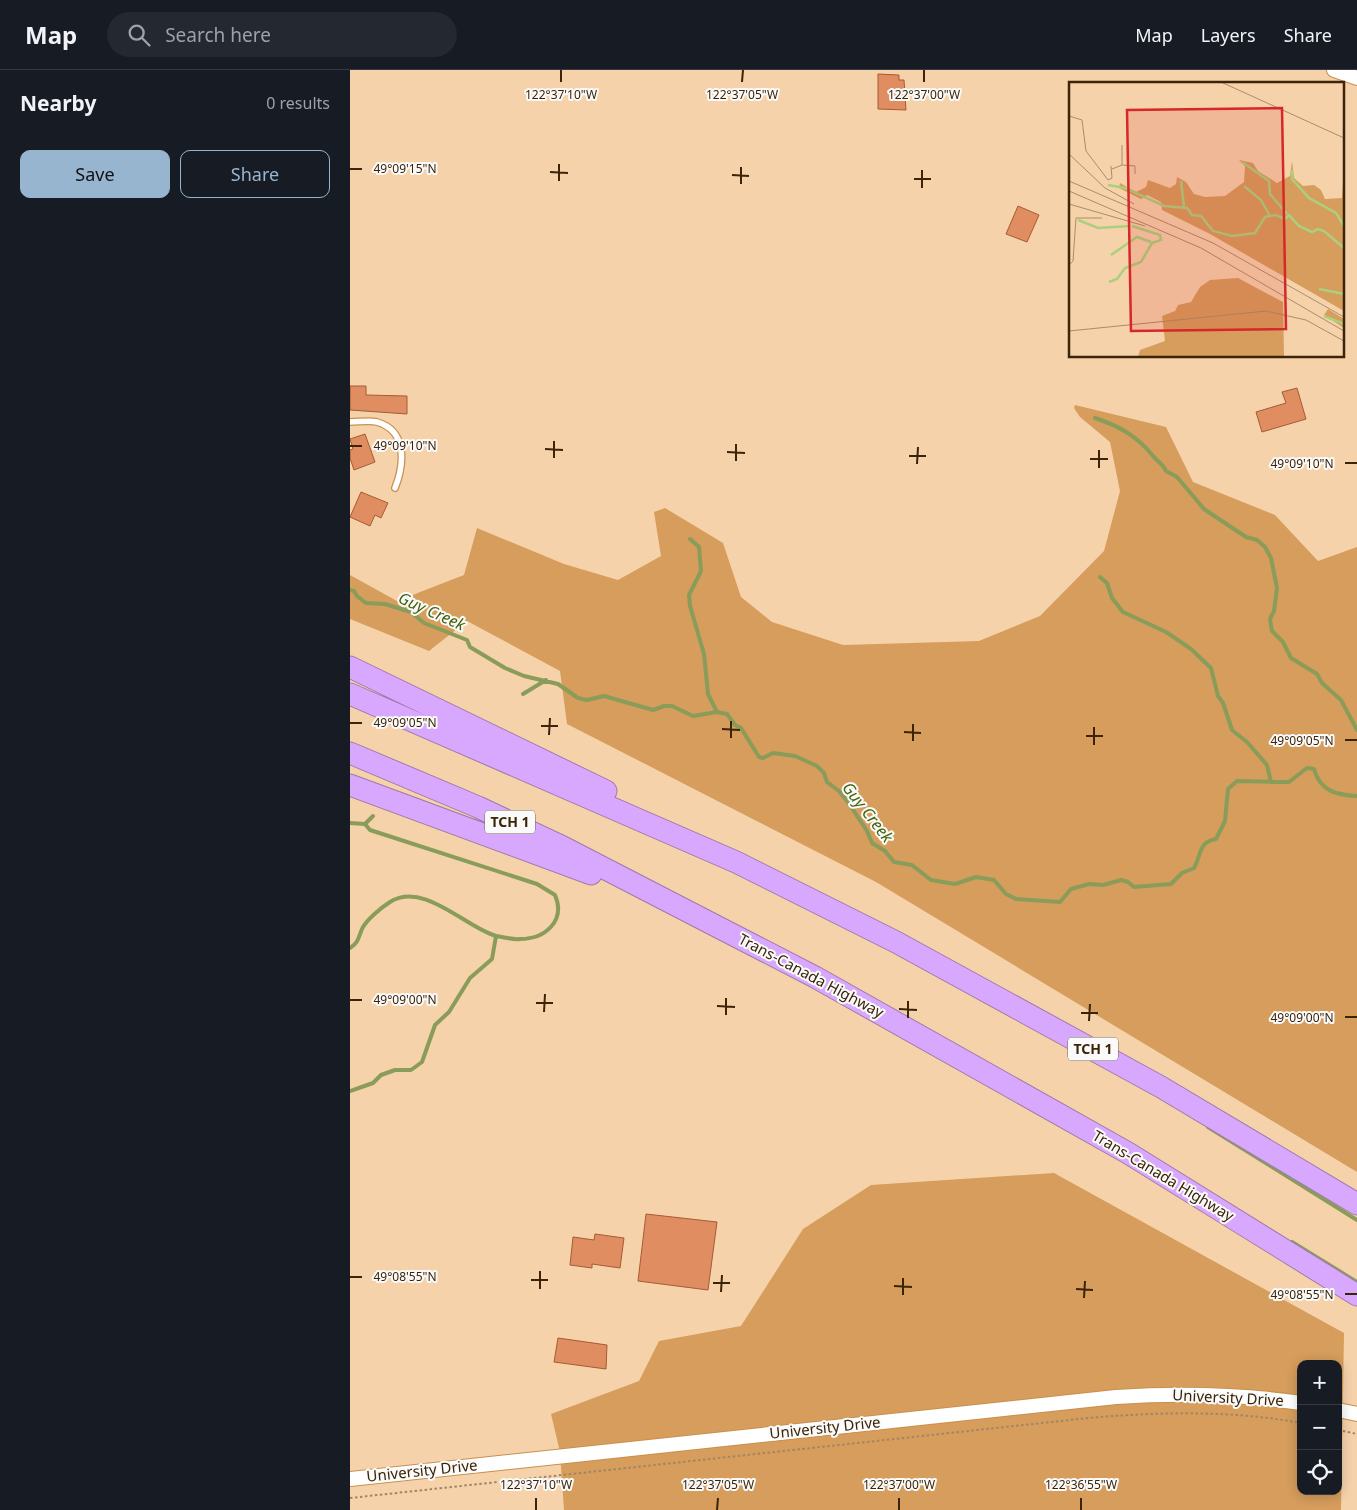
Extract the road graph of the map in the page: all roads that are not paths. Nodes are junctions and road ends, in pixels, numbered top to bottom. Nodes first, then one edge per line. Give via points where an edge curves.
1 (1334, 70) edge
2 (1357, 78) edge
3 (350, 422) edge
4 (395, 488) dead end
5 (350, 667) edge
6 (350, 694) edge
7 (350, 753) edge
8 (350, 785) edge
9 (668, 832) junction
10 (667, 900) junction
11 (1357, 1204) edge
12 (1357, 1295) edge
13 (1297, 1403) edge
14 (1342, 1411) edge
15 (1357, 1414) edge
16 (350, 1479) edge

1 - 2 street
3 - 4 lane via 377,422 394,432 403,448 401,473
5 - 9 highway via 636,805
6 - 9 highway, TCH 1
7 - 10 highway, Trans-Canada Highway / TCH 1 via 478,807
8 - 10 highway
9 - 11 highway, TCH 1 via 736,862 896,942 1161,1087
10 - 12 highway, Trans-Canada Highway / TCH 1 via 815,977 1120,1149
13 - 16 street, University Drive via 1222,1395 1116,1397
14 - 15 street

